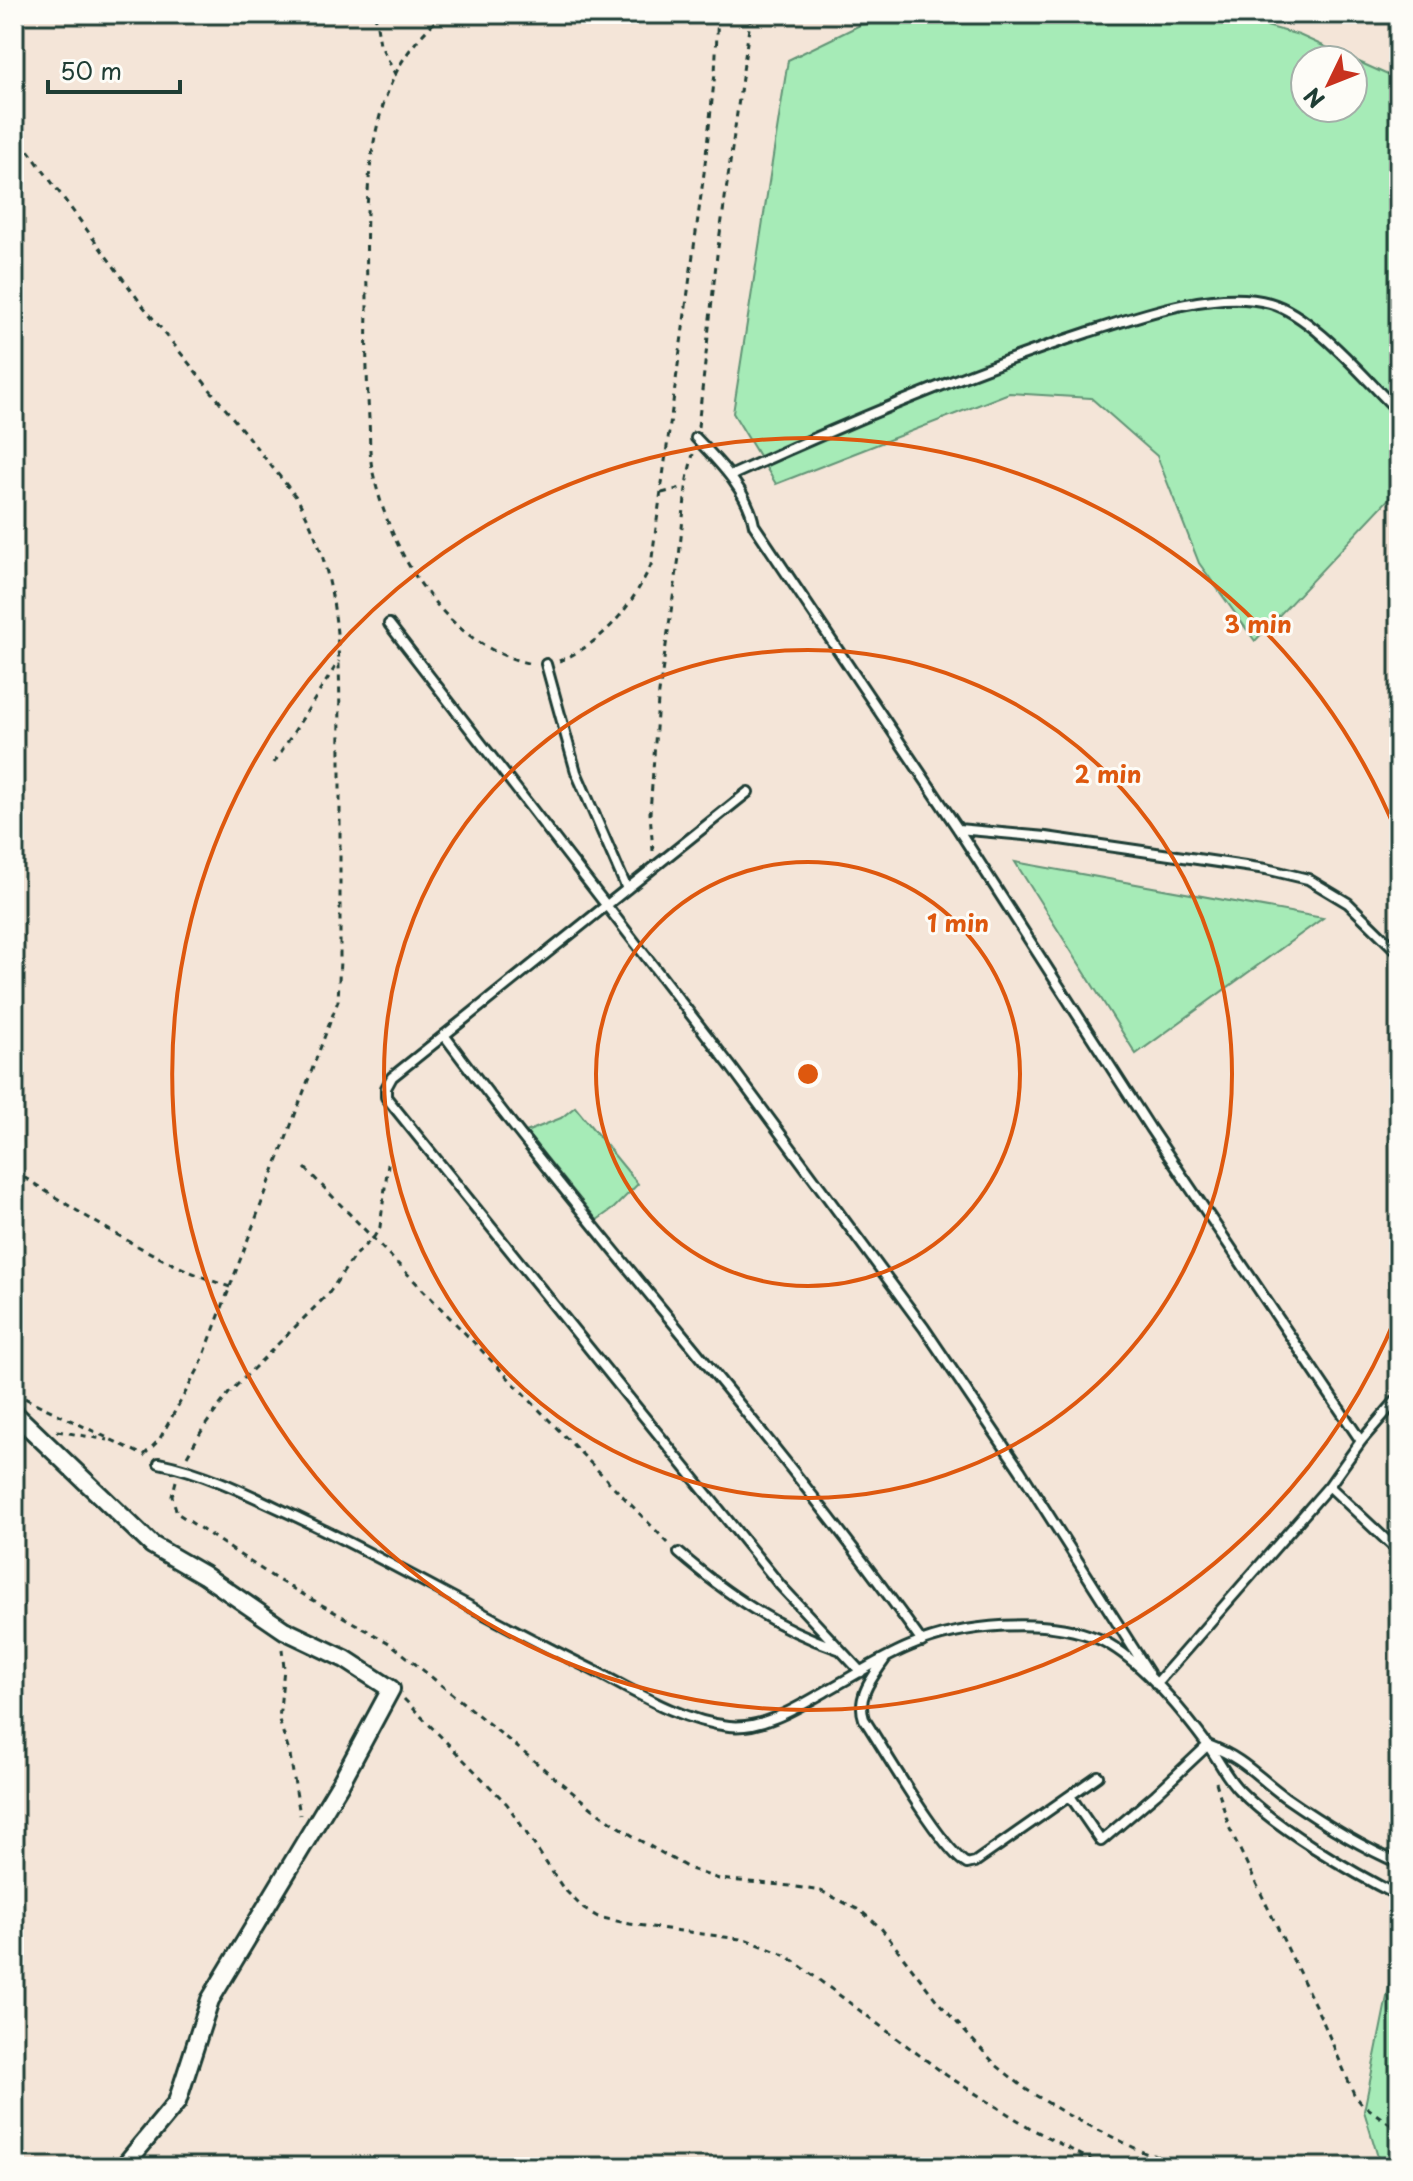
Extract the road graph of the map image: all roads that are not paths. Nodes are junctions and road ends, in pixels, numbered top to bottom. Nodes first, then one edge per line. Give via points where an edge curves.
1 (1399, 412) edge
2 (696, 438) dead end
3 (730, 476) junction
4 (389, 624) dead end
5 (546, 664) road end
6 (748, 792) dead end
7 (958, 829) junction
8 (627, 889) junction
9 (606, 906) junction
10 (1399, 953) edge
11 (444, 1035) junction
12 (1399, 1397) edge
13 (14, 1413) edge
14 (1361, 1441) junction
15 (159, 1463) road end
16 (1329, 1486) junction
17 (1399, 1552) edge
18 (679, 1553) road end
19 (922, 1642) junction
20 (840, 1650) junction
21 (885, 1658) junction
22 (861, 1672) junction
23 (1156, 1684) junction
24 (1208, 1745) junction
25 (1098, 1776) dead end
26 (1070, 1796) junction
27 (1399, 1863) edge
28 (1399, 1896) edge
29 (123, 2167) edge

1 - 3 lane via 1294,313 1270,303 1216,300 1120,322 1037,349
2 - 3 lane
3 - 7 lane via 754,525
4 - 9 lane
5 - 8 lane via 576,772
6 - 8 lane
7 - 10 lane via 1046,837 1308,879 1348,903
7 - 14 lane via 1150,1128
8 - 9 lane
9 - 11 lane
9 - 23 lane via 924,1328
11 - 19 lane
11 - 20 lane via 392,1077 386,1097 394,1111 780,1585
12 - 14 lane
13 - 29 street via 152,1545 284,1630 345,1659 391,1689 210,2000 177,2102
14 - 16 lane
15 - 22 lane via 256,1498 338,1536 584,1666 709,1724 762,1722
16 - 17 lane
16 - 23 lane
18 - 20 lane via 737,1601
19 - 21 lane
19 - 23 lane via 999,1624 1063,1630 1099,1639
20 - 22 lane
21 - 22 lane
21 - 26 lane via 869,1682 861,1711 960,1860 975,1862
23 - 24 lane
24 - 26 lane via 1101,1841
24 - 27 lane via 1244,1761 1332,1828
24 - 28 lane via 1231,1781 1260,1808
25 - 26 lane

